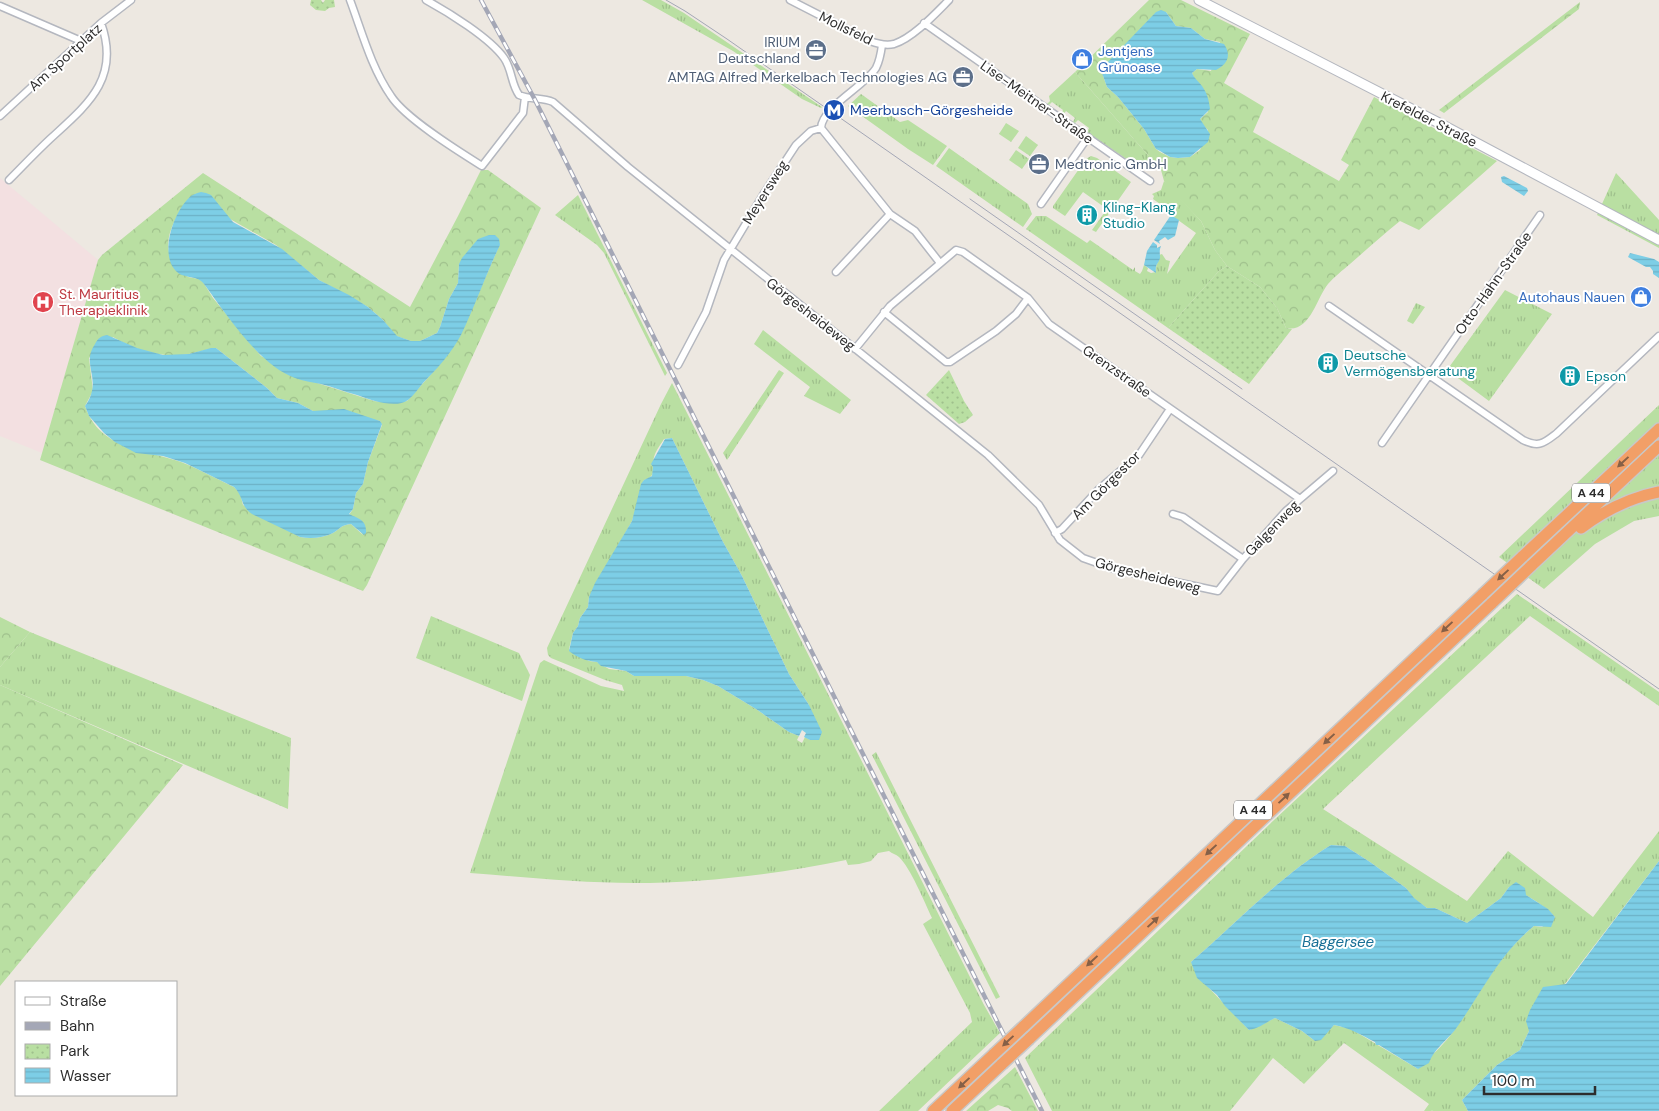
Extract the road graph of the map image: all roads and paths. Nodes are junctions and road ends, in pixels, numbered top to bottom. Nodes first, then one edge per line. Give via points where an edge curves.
1 (131, 0) edge
2 (350, 0) edge
3 (426, 0) edge
4 (790, 0) edge
5 (949, 0) edge
6 (1199, 0) edge
7 (0, 6) edge
8 (102, 23) junction
9 (924, 23) junction
10 (81, 41) junction
11 (882, 45) junction
12 (524, 97) junction
13 (0, 116) edge
14 (821, 128) junction
15 (1088, 137) junction
16 (9, 180) dead end
17 (1150, 181) dead end
18 (1041, 204) dead end
19 (890, 214) junction
20 (1540, 215) dead end
21 (1659, 240) edge
22 (730, 249) junction
23 (940, 263) junction
24 (836, 272) dead end
25 (1028, 298) junction
26 (1329, 306) dead end
27 (884, 312) junction
28 (1659, 336) edge
29 (855, 349) junction
30 (678, 365) dead end
31 (1429, 375) junction
32 (1170, 409) junction
33 (1659, 429) edge
34 (1382, 444) dead end
35 (1659, 446) edge
36 (1333, 471) dead end
37 (1659, 492) edge
38 (1300, 499) junction
39 (1173, 514) dead end
40 (1055, 533) junction
41 (1243, 558) junction
42 (1534, 563) junction
43 (1218, 591) joint
44 (933, 1111) edge
45 (952, 1111) edge

1 - 8 street, Am Sportplatz
2 - 12 street via 372,60 392,98 419,122 482,166 523,113
3 - 12 street via 498,50 516,91
4 - 11 street, Mollsfeld via 870,42
5 - 9 street, Mollsfeld
6 - 21 main road, Krefelder Straße
7 - 10 street
8 - 10 street, Am Sportplatz
8 - 16 street via 108,46 107,60 95,94
9 - 11 street, Mollsfeld via 904,39
9 - 15 street, Lise-Meitner-Straße
10 - 13 street, Am Sportplatz
11 - 14 street, Meyersweg via 875,70 827,113
12 - 22 street, Görgesheideweg via 553,102
14 - 19 street
14 - 22 street, Meyersweg via 796,145
15 - 17 street, Lise-Meitner-Straße
15 - 18 street
19 - 23 street via 915,231
19 - 24 street
20 - 31 street, Otto-Hahn-Straße
22 - 29 street, Görgesheideweg
22 - 30 street, Meyersweg via 706,312
23 - 25 street, Grenzstraße via 956,250 963,252
23 - 27 street
25 - 27 street via 1016,314 950,362
25 - 32 street, Grenzstraße via 1049,324
26 - 31 street
27 - 29 street
28 - 31 street via 1558,433 1539,445 1523,440
29 - 40 street, Görgesheideweg via 988,455 1039,505
31 - 34 street, Otto-Hahn-Straße
32 - 38 street, Grenzstraße
32 - 40 street, Am Görgestor via 1139,454
33 -> 44 highway, A 44, bridge
35 - 42 highway, A 44
36 - 38 street, Galgenweg
37 - 42 highway via 1600,514
38 - 41 street, Galgenweg
39 - 41 street via 1184,517
40 - 43 street, Görgesheideweg via 1074,553 1099,565
41 - 43 street, Galgenweg
45 -> 42 highway, A 44, bridge

